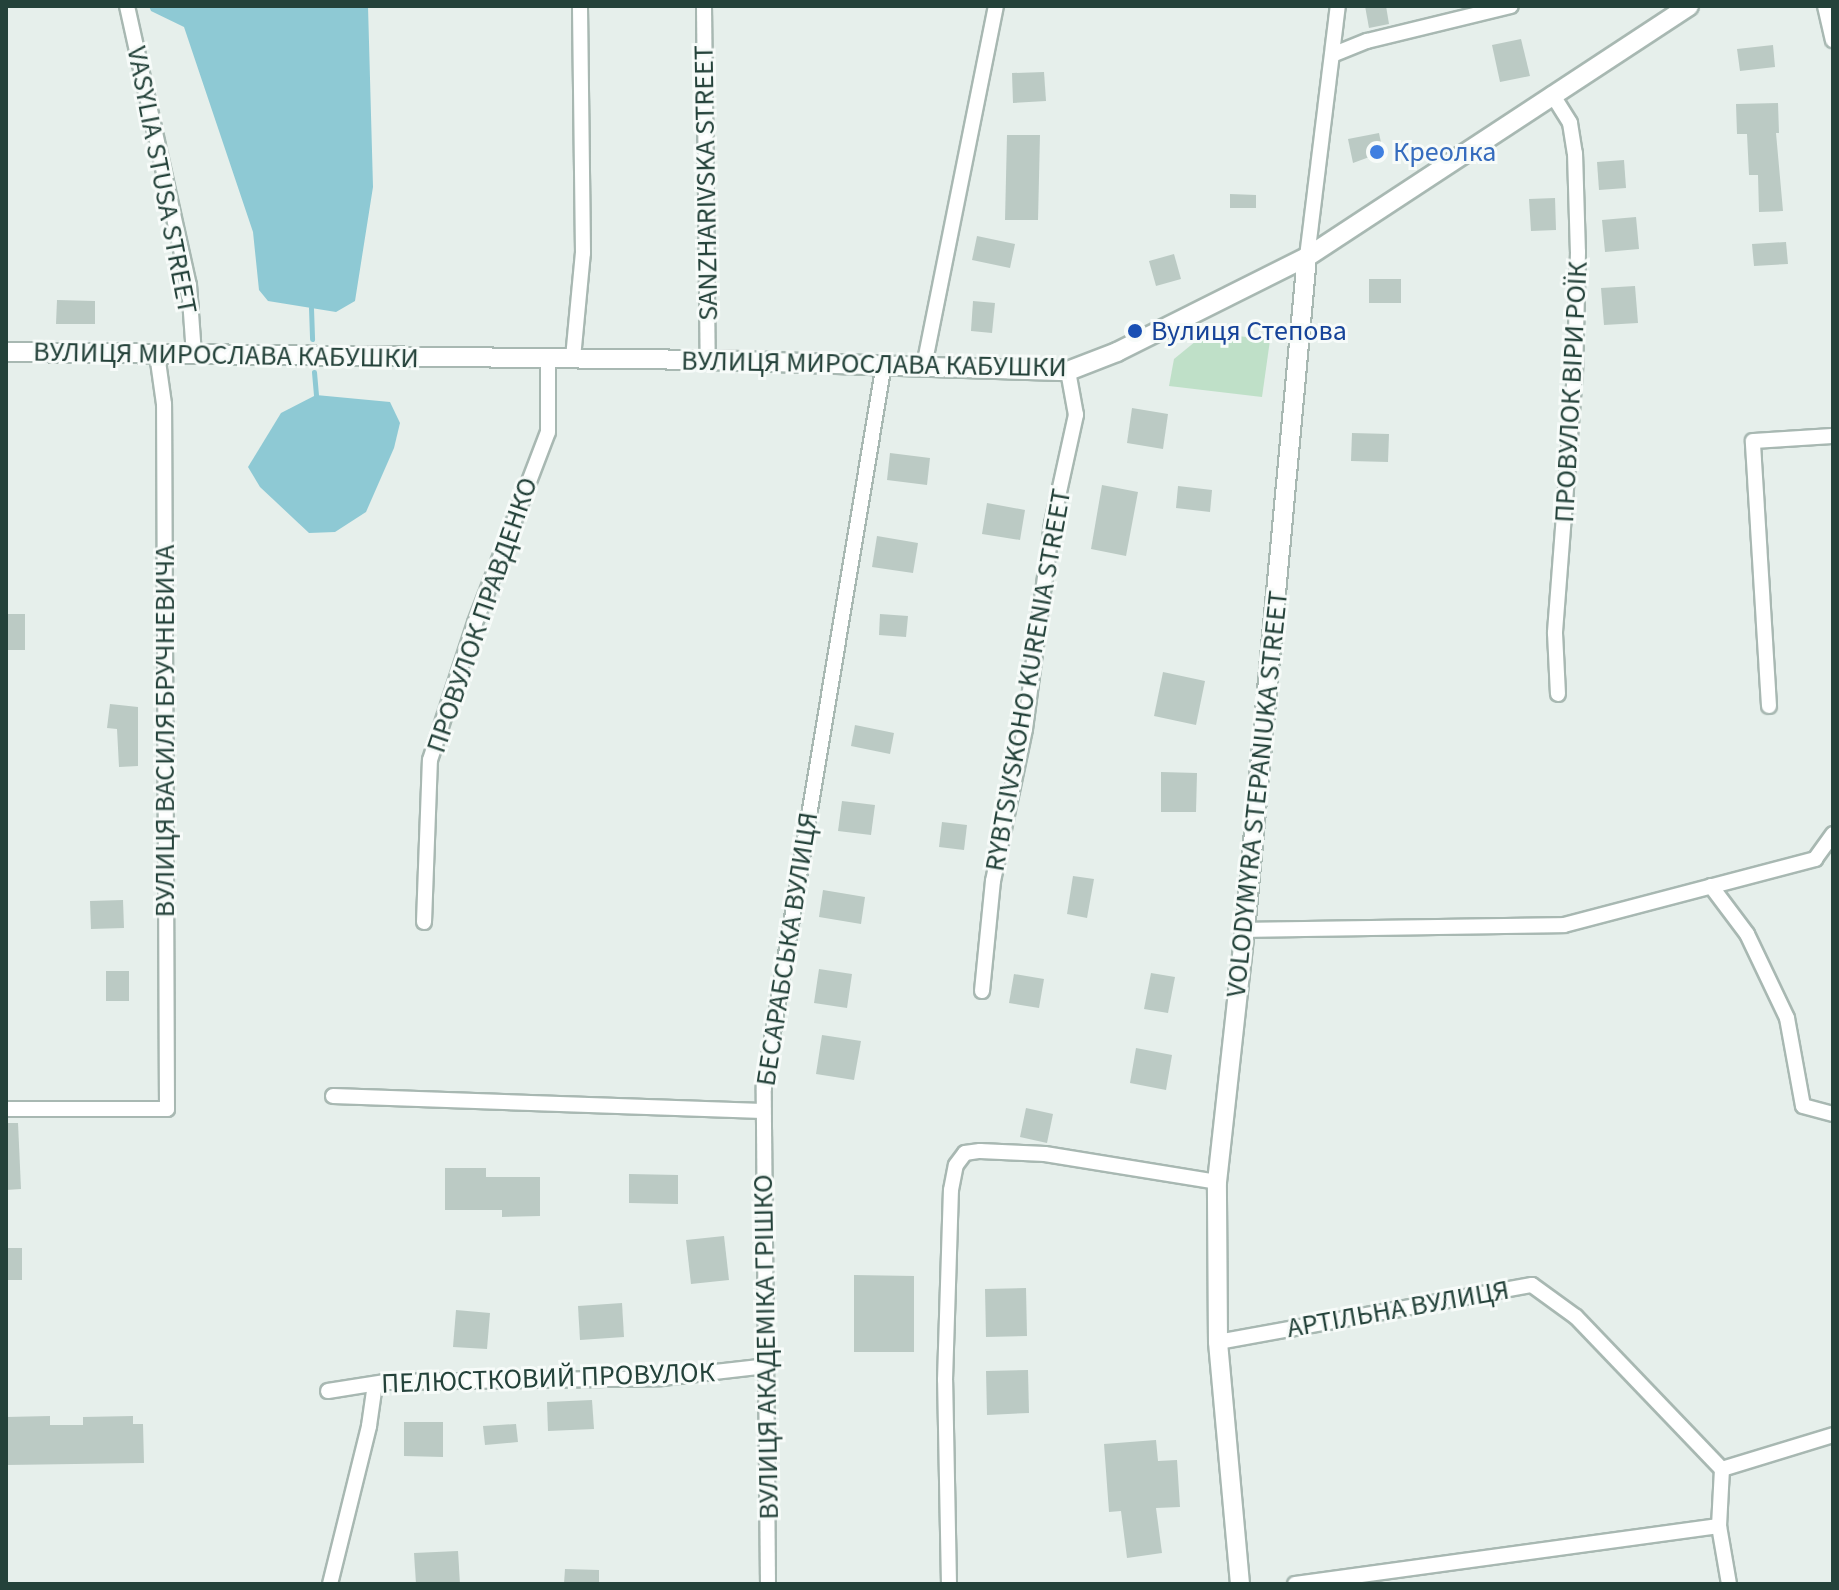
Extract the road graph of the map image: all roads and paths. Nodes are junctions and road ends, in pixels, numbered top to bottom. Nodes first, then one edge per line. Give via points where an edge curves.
1 (127, 6) edge
2 (580, 6) edge
3 (704, 6) edge
4 (996, 6) edge
5 (1338, 6) edge
6 (1511, 6) edge
7 (1689, 6) edge
8 (1825, 6) edge
9 (1833, 40) edge
10 (1332, 55) junction
11 (1552, 94) junction
12 (1307, 257) junction
13 (6, 352) edge
14 (157, 354) junction
15 (194, 354) junction
16 (573, 358) junction
17 (548, 359) junction
18 (708, 360) junction
19 (884, 364) junction
20 (924, 366) junction
21 (1068, 371) junction
22 (1833, 436) edge
23 (1558, 694) dead end
24 (1769, 706) dead end
25 (1833, 834) edge
26 (1711, 886) junction
27 (424, 922) dead end
28 (1245, 930) junction
29 (982, 991) dead end
30 (333, 1096) dead end
31 (6, 1109) edge
32 (763, 1111) junction
33 (1833, 1114) edge
34 (1217, 1182) junction
35 (1218, 1342) junction
36 (768, 1366) junction
37 (375, 1384) junction
38 (328, 1391) dead end
39 (1831, 1440) edge
40 (1722, 1469) junction
41 (1719, 1526) junction
42 (330, 1584) edge
43 (768, 1584) edge
44 (949, 1584) edge
45 (1240, 1584) edge
46 (1295, 1584) edge
47 (1729, 1584) edge

1 - 15 street, VASYLIA STUSA STREET via 189,285
2 - 16 street via 583,253
3 - 18 street, SANZHARIVSKA STREET
4 - 20 street
5 - 10 street, VOLODYMYRA STEPANIUKA STREET
6 - 10 street via 1367,41
7 - 11 street, ВУЛИЦЯ МИРОСЛАВА КАБУШКИ
8 - 9 street
10 - 12 street, VOLODYMYRA STEPANIUKA STREET
11 - 12 street, ВУЛИЦЯ МИРОСЛАВА КАБУШКИ
11 - 23 street, ПРОВУЛОК ВІРИ РОЇК via 1570,123 1575,153 1578,252 1575,372 1555,633
12 - 21 street, ВУЛИЦЯ МИРОСЛАВА КАБУШКИ
12 - 28 street, VOLODYMYRA STEPANIUKA STREET
13 - 14 street, ВУЛИЦЯ МИРОСЛАВА КАБУШКИ
14 - 15 street, ВУЛИЦЯ МИРОСЛАВА КАБУШКИ
14 - 31 street, ВУЛИЦЯ ВАСИЛЯ БРУЧНЕВИЧА via 164,404 167,1109
15 - 17 street, ВУЛИЦЯ МИРОСЛАВА КАБУШКИ
16 - 17 street, ВУЛИЦЯ МИРОСЛАВА КАБУШКИ
16 - 18 street, ВУЛИЦЯ МИРОСЛАВА КАБУШКИ
17 - 27 street, ПРОВУЛОК ПРАВДЕНКО via 548,432 475,623 430,760
18 - 19 street, ВУЛИЦЯ МИРОСЛАВА КАБУШКИ
19 - 20 street, ВУЛИЦЯ МИРОСЛАВА КАБУШКИ
19 - 32 street, БЕСАРАБСЬКА ВУЛИЦЯ
20 - 21 street, ВУЛИЦЯ МИРОСЛАВА КАБУШКИ
21 - 29 street, RYBTSIVSKOHO KURENIA STREET via 1076,415 1052,524 1025,729 993,881
22 - 24 street via 1753,441
25 - 26 street via 1815,859
26 - 28 street via 1564,925
26 - 33 street via 1747,934 1787,1018 1803,1106
28 - 34 street, VOLODYMYRA STEPANIUKA STREET
30 - 32 street, БЕСАРАБСЬКА ВУЛИЦЯ
32 - 36 street, ВУЛИЦЯ АКАДЕМІКА ГРІШКО
34 - 35 street, VOLODYMYRA STEPANIUKA STREET
34 - 44 street via 1045,1154 980,1151 965,1153 956,1165 945,1380
35 - 40 street, АРТІЛЬНА ВУЛИЦЯ via 1532,1285 1576,1317
35 - 45 street, VOLODYMYRA STEPANIUKA STREET
36 - 37 street, ПЕЛЮСТКОВИЙ ПРОВУЛОК via 662,1378
36 - 43 street, ВУЛИЦЯ АКАДЕМІКА ГРІШКО
37 - 38 street, ПЕЛЮСТКОВИЙ ПРОВУЛОК
37 - 42 street
39 - 40 street
40 - 41 street
41 - 46 street
41 - 47 street

